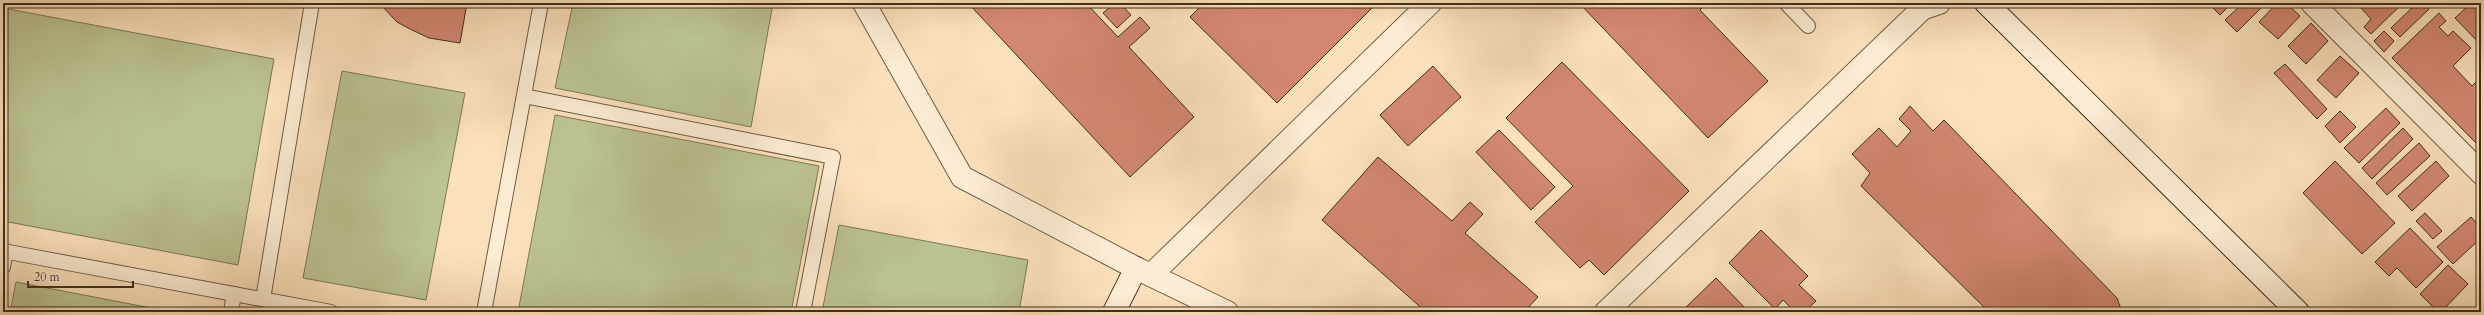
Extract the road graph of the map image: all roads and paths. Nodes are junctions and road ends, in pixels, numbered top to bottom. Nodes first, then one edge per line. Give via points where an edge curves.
1 (312, 3) edge
2 (541, 3) edge
3 (864, 3) edge
4 (1430, 3) edge
5 (1786, 3) edge
6 (1938, 3) edge
7 (1986, 3) edge
8 (2312, 3) edge
9 (1808, 26) dead end
10 (524, 96) junction
11 (2481, 173) edge
12 (4, 251) edge
13 (3, 267) edge
14 (1143, 272) junction
15 (234, 294) junction
16 (263, 299) junction
17 (231, 312) edge
18 (331, 312) edge
19 (484, 312) edge
20 (803, 312) edge
21 (1114, 312) edge
22 (1227, 312) edge
23 (1606, 312) edge
24 (2298, 312) edge

1 - 16 lane
2 - 10 lane
3 - 14 street via 962,177
4 - 14 street
5 - 9 lane
6 - 23 street via 1922,9
7 - 24 street
8 - 11 street
10 - 19 lane
10 - 20 lane via 833,158
12 - 13 lane
12 - 15 lane
14 - 21 street
14 - 22 street
15 - 16 lane
15 - 17 lane
16 - 18 lane

